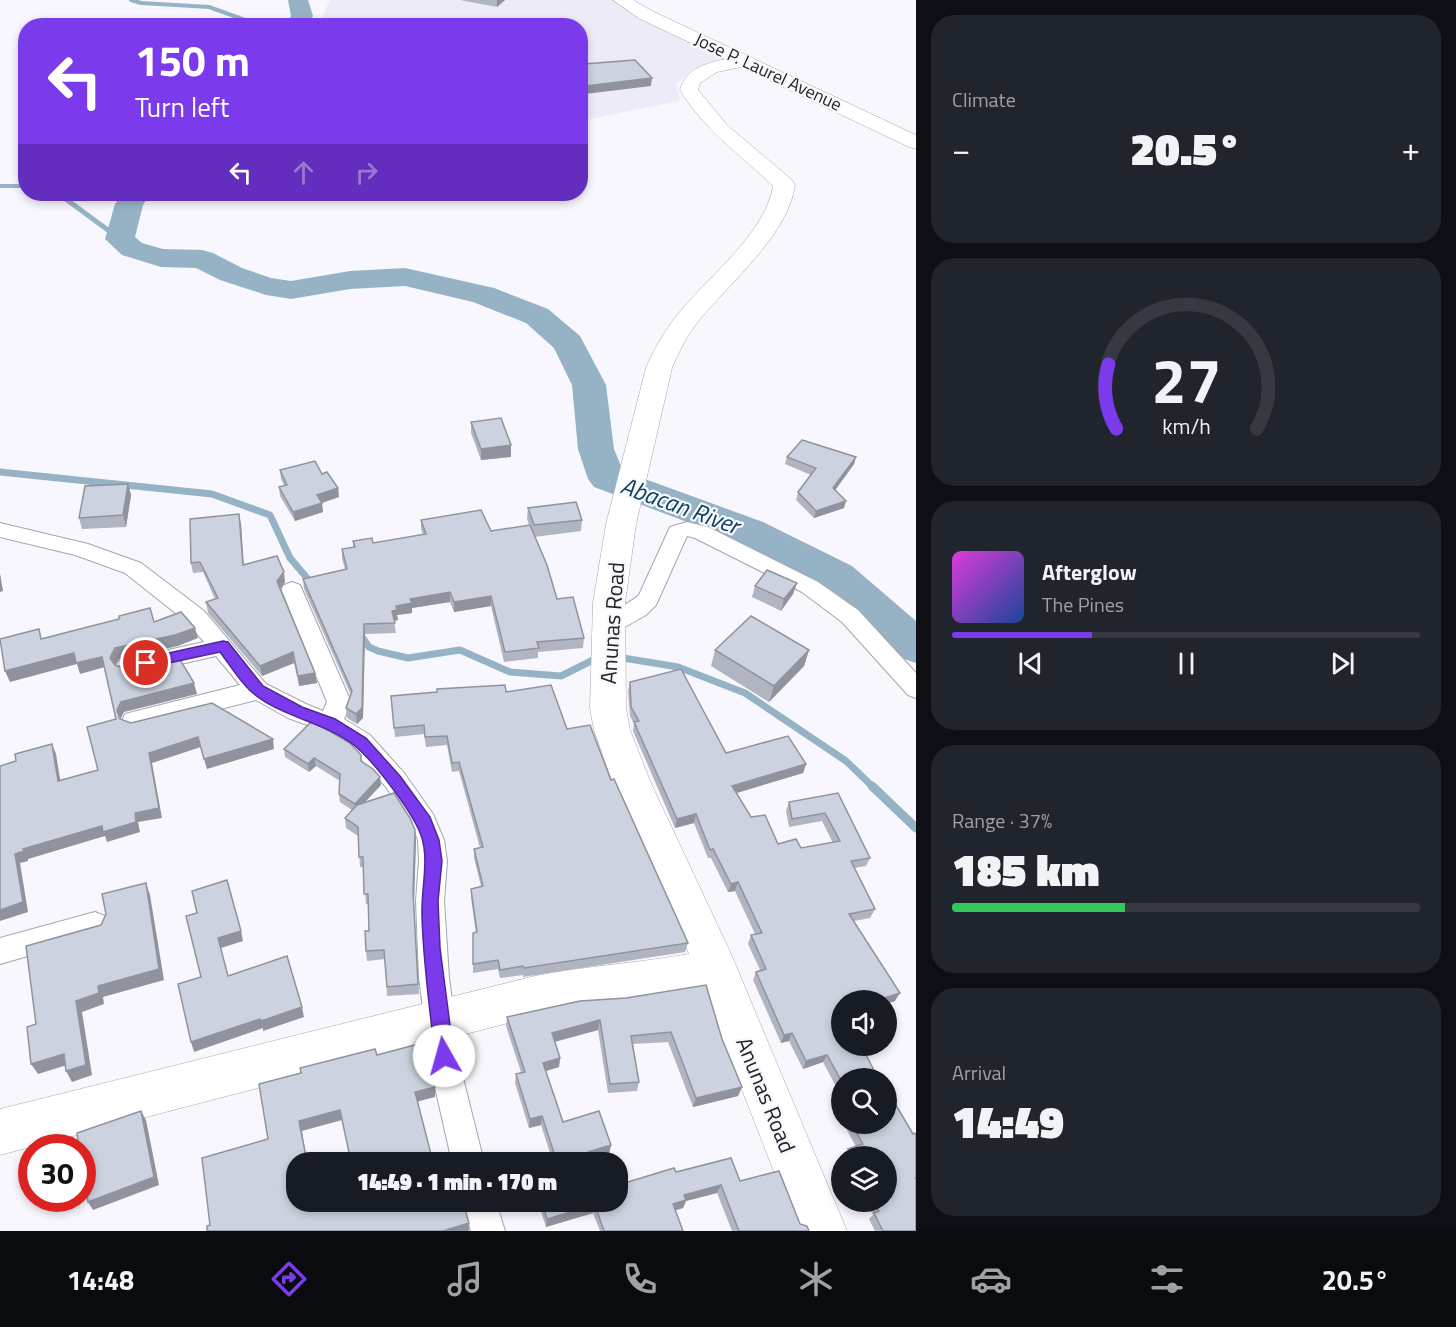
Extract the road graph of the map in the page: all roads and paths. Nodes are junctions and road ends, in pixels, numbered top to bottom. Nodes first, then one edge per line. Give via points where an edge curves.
1 (621, 0) edge
2 (744, 61) junction
3 (916, 143) edge
4 (0, 530) edge
5 (292, 590) dead end
6 (608, 645) junction
7 (223, 646) junction
8 (127, 667) edge
9 (916, 688) edge
10 (258, 690) junction
11 (134, 720) edge
12 (330, 723) junction
13 (95, 925) edge
14 (0, 951) edge
15 (715, 970) junction
16 (440, 1019) junction
17 (0, 1132) edge
18 (466, 1152) edge
19 (483, 1212) edge
20 (488, 1231) edge
21 (822, 1231) edge

1 - 2 street, Jose P. Laurel Avenue
2 - 3 street, Jose P. Laurel Avenue
2 - 6 street, Anunas Road via 701,73 689,90 718,129 784,185 783,192 752,248 670,343 659,368 621,524 609,603
4 - 7 street via 80,549 133,568 196,617
5 - 12 street via 339,702
6 - 9 street via 648,599 677,532 687,529 701,532 825,597 850,616
6 - 15 street, Anunas Road via 608,708 616,741
7 - 8 street
7 - 10 street
10 - 11 street
10 - 12 street
12 - 16 street via 361,742 377,758 428,831 433,861 431,948
13 - 14 street
15 - 16 street via 624,985 578,988
15 - 21 street, Anunas Road
16 - 17 street
16 - 18 street via 447,1074
19 - 20 street

